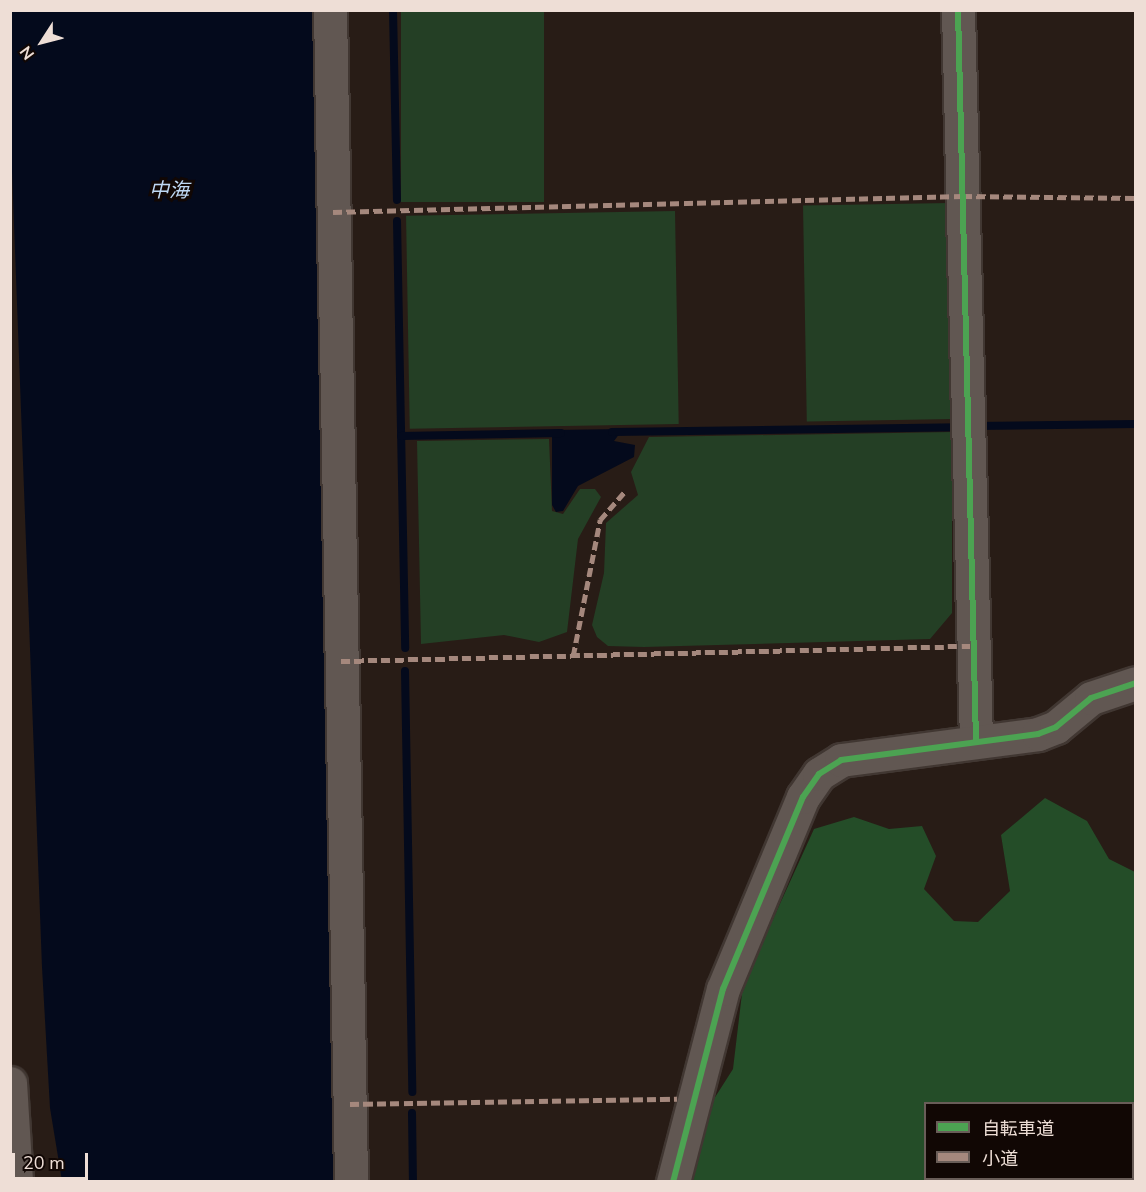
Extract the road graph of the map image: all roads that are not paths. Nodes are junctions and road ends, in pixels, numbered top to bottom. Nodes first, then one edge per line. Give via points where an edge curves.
1 (330, 10) edge
2 (958, 10) edge
3 (1136, 683) edge
4 (975, 740) junction
5 (10, 1083) edge
6 (16, 1182) edge
7 (351, 1182) edge
8 (673, 1182) edge

1 - 7 street
2 - 4 street
3 - 4 street via 1091,698 1056,727 1038,734
4 - 8 street via 841,760 827,765 811,784 723,989 690,1101
5 - 6 street

